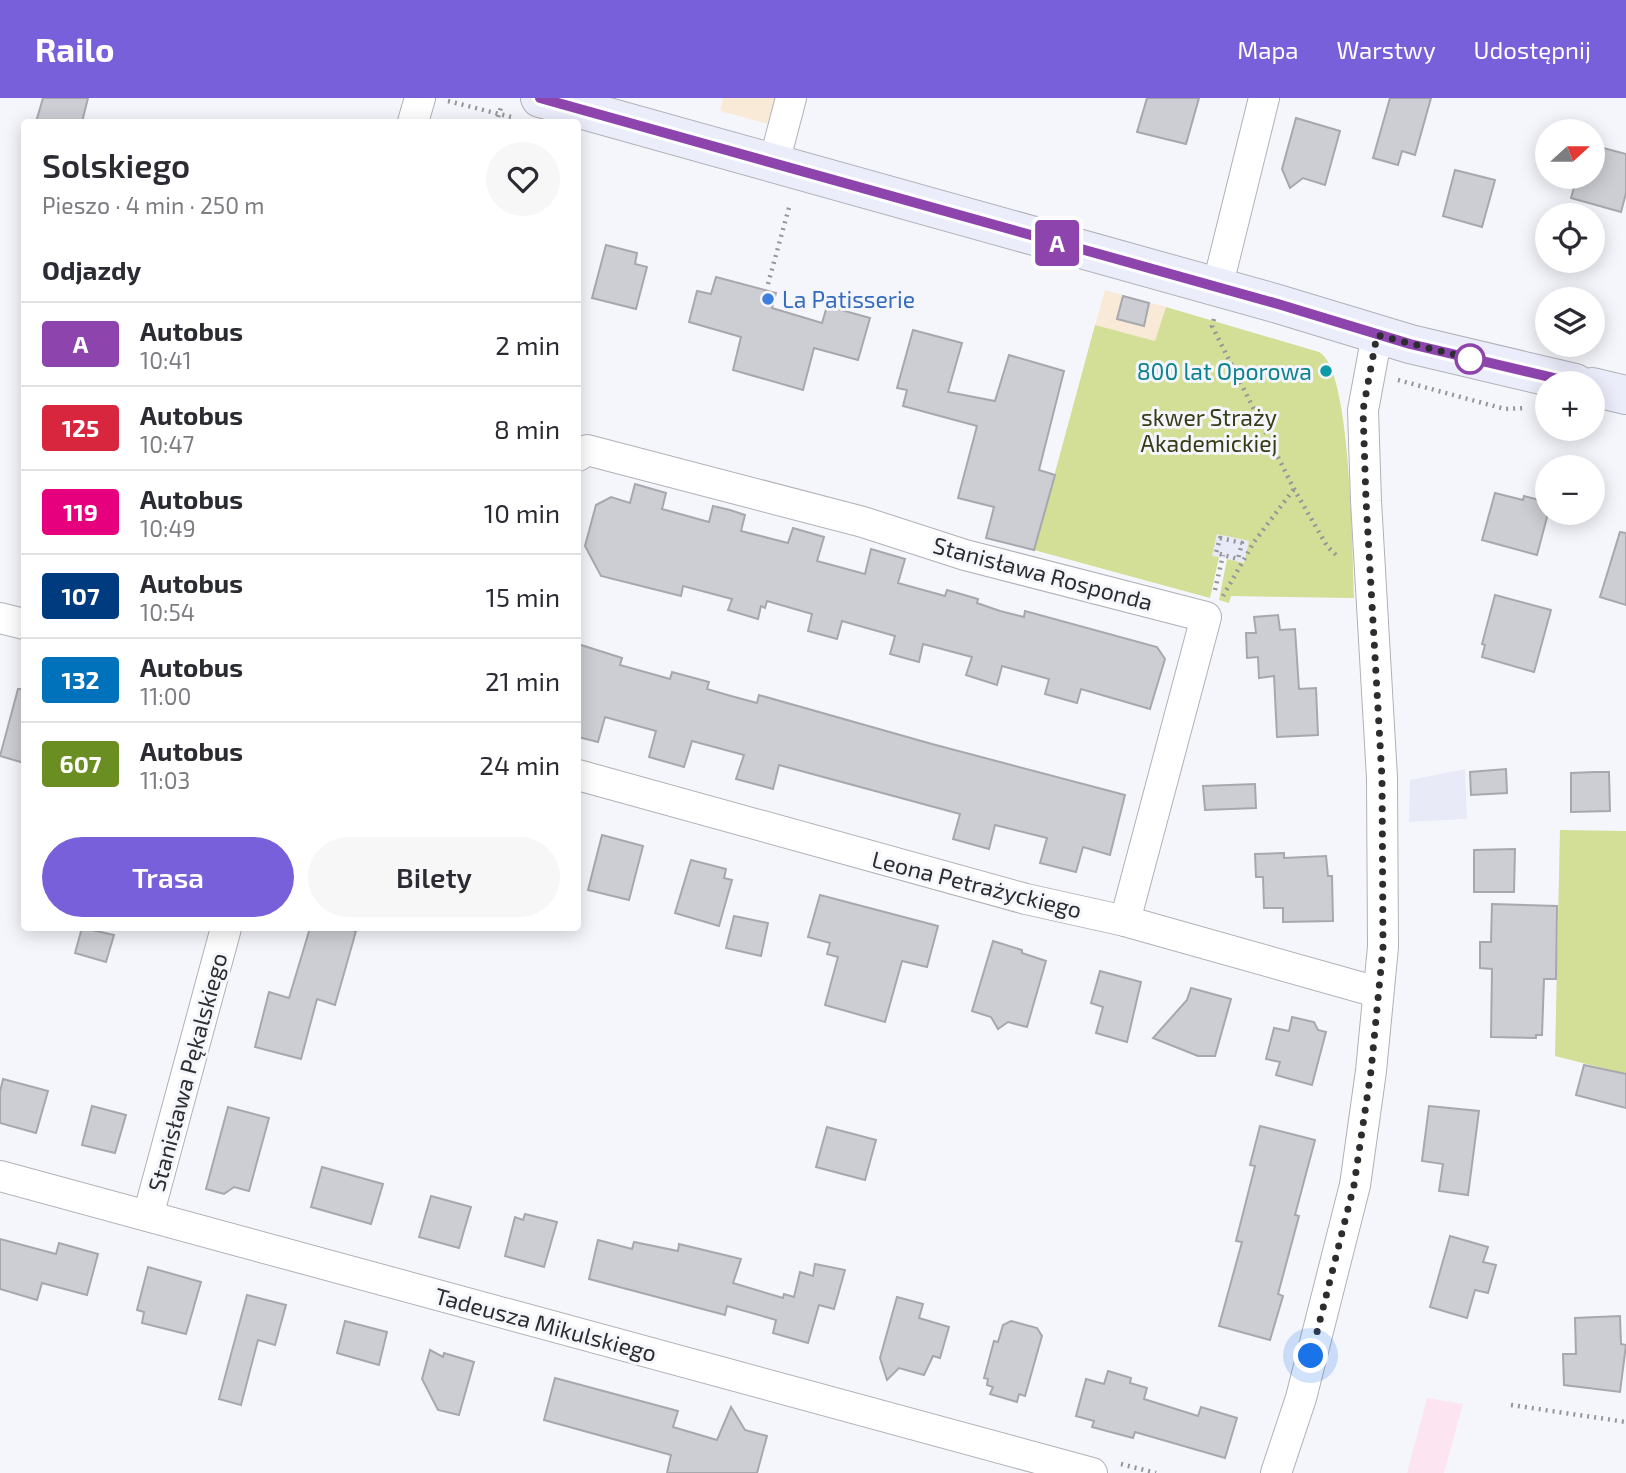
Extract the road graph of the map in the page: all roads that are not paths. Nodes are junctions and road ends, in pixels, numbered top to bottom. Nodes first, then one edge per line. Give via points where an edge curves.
1 (791, 98) edge
2 (1264, 98) edge
3 (433, 100) edge
4 (530, 109) edge
5 (416, 119) edge
6 (566, 119) edge
7 (581, 123) edge
8 (783, 180) junction
9 (1217, 300) junction
10 (1377, 335) junction
11 (1535, 373) edge
12 (1605, 390) edge
13 (1626, 395) edge
14 (581, 454) edge
15 (0, 618) edge
16 (21, 624) edge
17 (581, 776) edge
18 (1125, 921) junction
19 (225, 931) edge
20 (1377, 992) junction
21 (0, 1176) edge
22 (148, 1216) junction
23 (1092, 1473) edge
24 (1276, 1473) edge

1 - 8 street
2 - 9 street
3 - 5 street
4 - 6 main road
7 - 8 main road
8 - 9 main road
9 - 10 main road via 1301,310
10 - 11 main road
10 - 20 street via 1363,410 1382,791 1383,947
12 - 13 main road
14 - 18 street, Stanisława Rosponda via 587,450 600,453 863,522 965,555 1210,608
15 - 16 street
17 - 18 street, Leona Petrażyckiego via 1013,896
18 - 20 street, Leona Petrażyckiego
19 - 22 street, Stanisława Pękalskiego
20 - 24 street via 1354,1185 1301,1398
21 - 22 street, Tadeusza Mikulskiego
22 - 23 street, Tadeusza Mikulskiego

